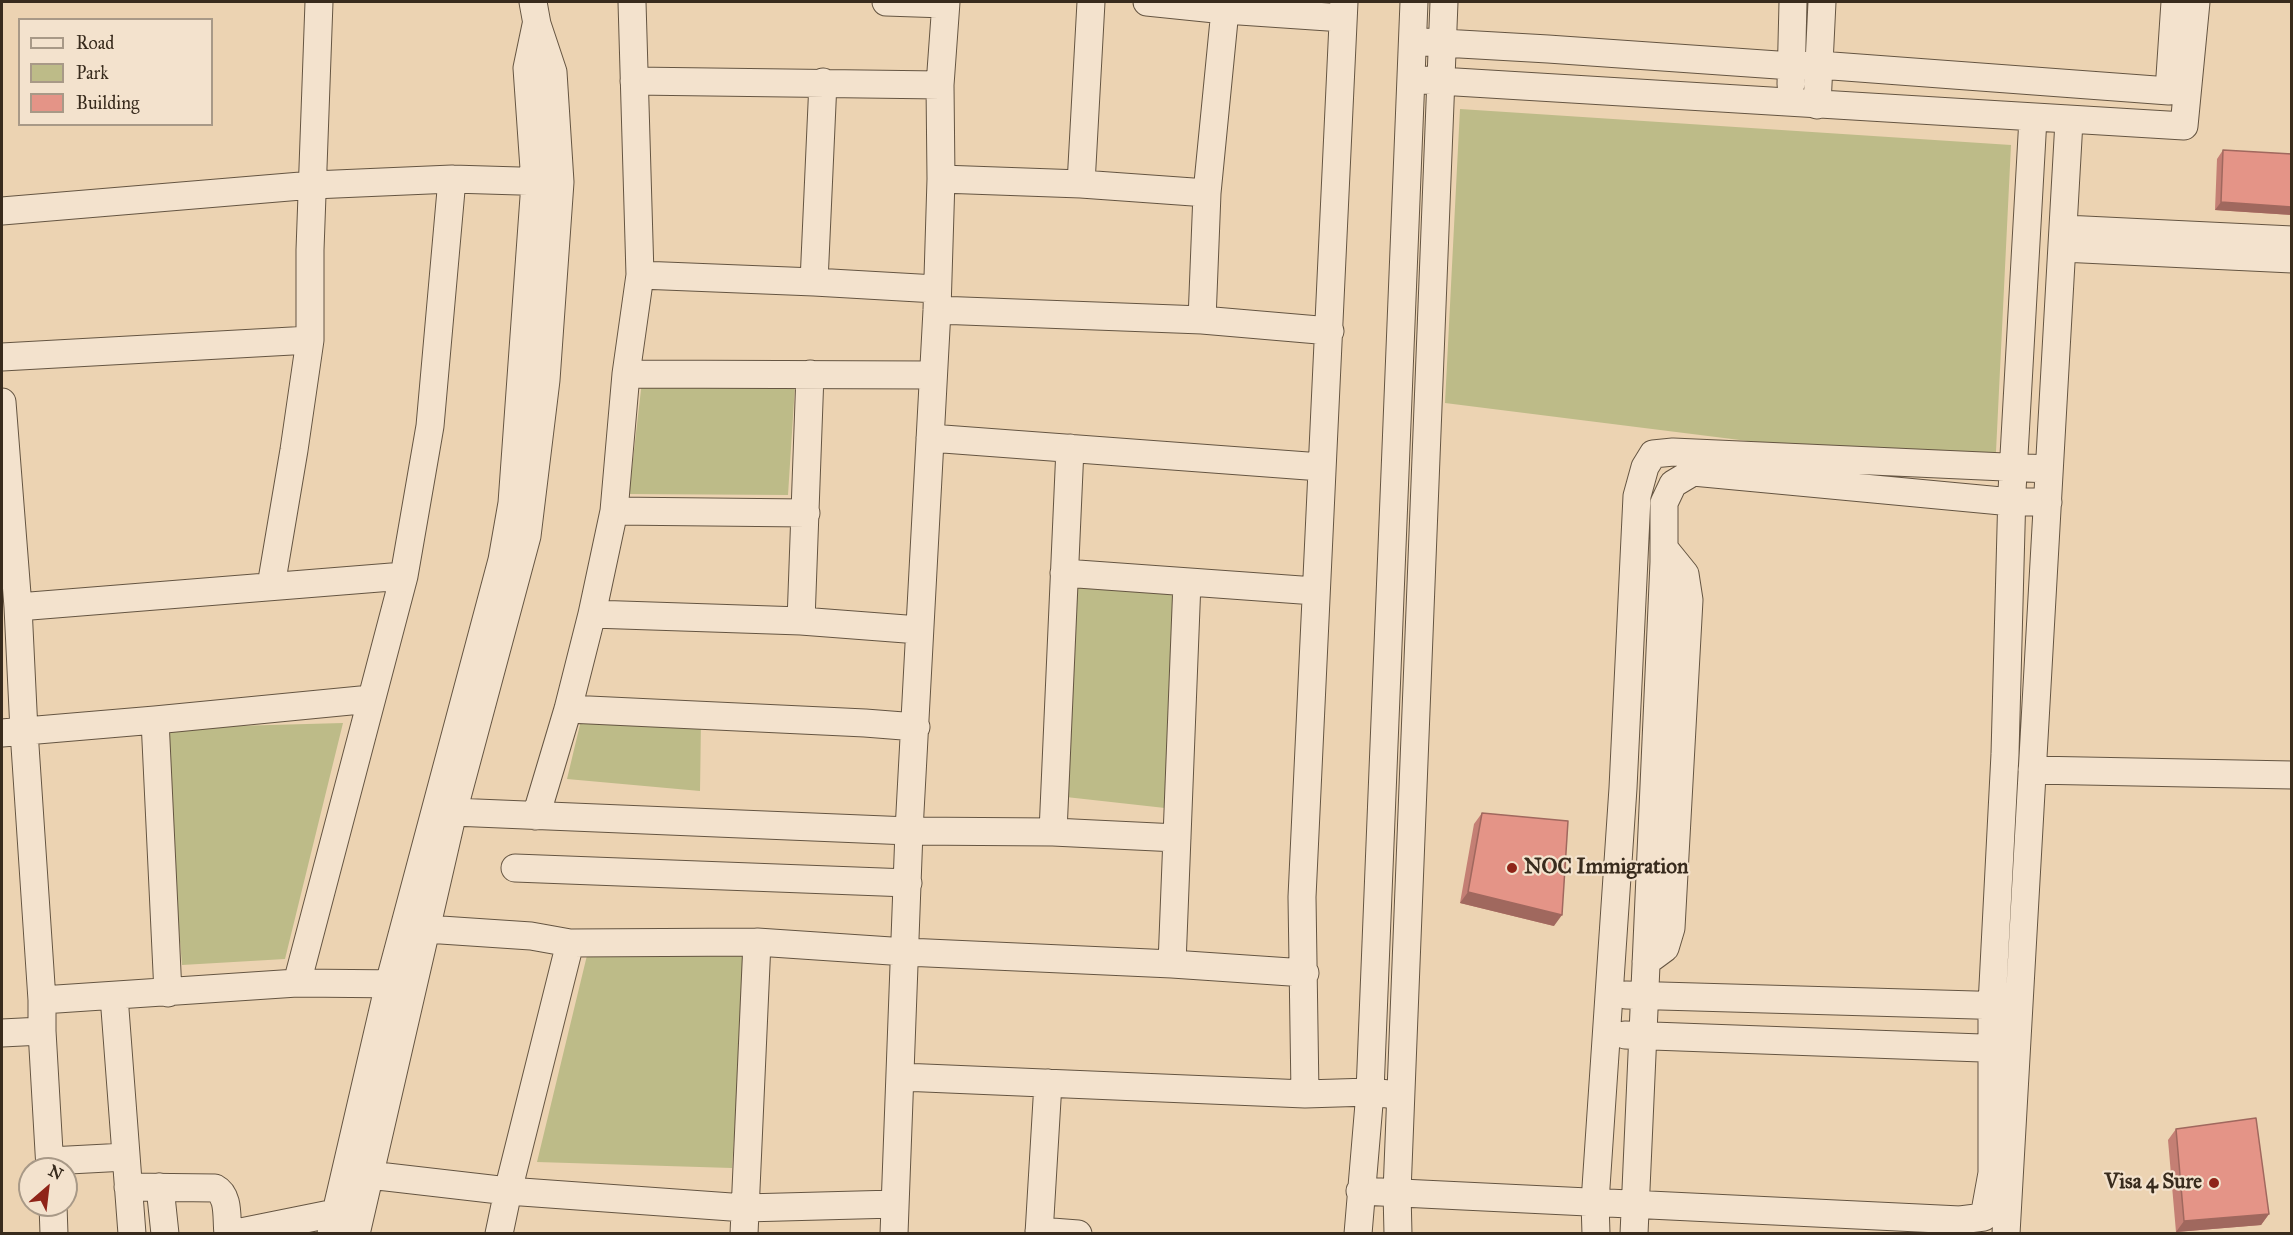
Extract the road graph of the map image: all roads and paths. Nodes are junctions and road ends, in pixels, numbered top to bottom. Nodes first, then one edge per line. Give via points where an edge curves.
1 (319, 2) edge
2 (632, 2) edge
3 (886, 2) edge
4 (1091, 2) edge
5 (1147, 2) edge
6 (1414, 2) edge
7 (1444, 2) edge
8 (1793, 2) edge
9 (1822, 2) edge
10 (2175, 2) edge
11 (2196, 2) edge
12 (945, 3) edge
13 (1225, 10) junction
14 (1343, 10) edge
15 (535, 13) edge
16 (1413, 42) junction
17 (1442, 43) junction
18 (1548, 49) junction
19 (1819, 64) junction
20 (1792, 66) junction
21 (1410, 79) junction
22 (634, 81) junction
23 (1442, 81) junction
24 (823, 82) junction
25 (940, 85) junction
26 (1552, 88) junction
27 (2169, 91) junction
28 (1804, 104) junction
29 (2033, 118) junction
30 (2069, 121) junction
31 (2184, 126) junction
32 (452, 179) junction
33 (940, 179) junction
34 (548, 183) junction
35 (1081, 184) junction
36 (313, 185) junction
37 (1207, 193) junction
38 (2, 211) edge
39 (2063, 239) junction
40 (2292, 240) edge
41 (2292, 259) edge
42 (639, 275) junction
43 (814, 282) junction
44 (936, 300) junction
45 (1202, 320) junction
46 (1330, 331) junction
47 (310, 340) junction
48 (2, 357) edge
49 (626, 374) junction
50 (810, 374) junction
51 (932, 375) junction
52 (2, 402) edge
53 (930, 438) junction
54 (1070, 448) junction
55 (1654, 454) junction
56 (1321, 467) junction
57 (2014, 467) junction
58 (2049, 469) junction
59 (1673, 484) junction
60 (2012, 502) junction
61 (2048, 502) junction
62 (614, 511) junction
63 (806, 513) junction
64 (1064, 573) junction
65 (404, 576) junction
66 (1187, 582) junction
67 (271, 586) junction
68 (1315, 591) junction
69 (18, 607) junction
70 (592, 614) junction
71 (801, 621) junction
72 (919, 630) junction
73 (372, 699) junction
74 (568, 709) junction
75 (155, 720) junction
76 (916, 728) junction
77 (13, 732) edge
78 (2032, 770) junction
79 (2292, 775) edge
80 (453, 812) junction
81 (536, 816) junction
82 (909, 831) junction
83 (1053, 832) junction
84 (1177, 838) junction
85 (515, 868) dead end
86 (908, 883) junction
87 (426, 929) junction
88 (757, 942) junction
89 (570, 943) junction
90 (906, 952) junction
91 (1172, 964) junction
92 (1305, 973) junction
93 (297, 983) junction
94 (401, 984) junction
95 (168, 993) junction
96 (1610, 993) junction
97 (114, 996) junction
98 (1644, 997) junction
99 (42, 999) junction
100 (1992, 1005) junction
101 (2019, 1007) junction
102 (42, 1031) junction
103 (2, 1033) edge
104 (1607, 1034) junction
105 (1642, 1037) junction
106 (2005, 1049) junction
107 (901, 1077) junction
108 (1048, 1083) junction
109 (1370, 1092) junction
110 (1305, 1094) junction
111 (1401, 1095) junction
112 (50, 1157) edge
113 (126, 1157) junction
114 (78, 1162) edge
115 (357, 1174) junction
116 (128, 1187) junction
117 (160, 1187) junction
118 (508, 1191) junction
119 (1360, 1191) junction
120 (1397, 1192) junction
121 (1595, 1202) junction
122 (895, 1204) junction
123 (1635, 1204) junction
124 (53, 1217) edge
125 (745, 1221) edge
126 (333, 1223) edge
127 (1989, 1225) edge
128 (1039, 1232) edge
129 (54, 1233) edge
130 (132, 1233) edge
131 (165, 1233) edge
132 (229, 1233) edge
133 (356, 1233) edge
134 (499, 1233) edge
135 (894, 1233) edge
136 (1078, 1233) edge
137 (1358, 1233) edge
138 (1398, 1233) edge
139 (1596, 1233) edge
140 (1634, 1233) edge
141 (2006, 1233) edge

1 - 36 street
2 - 22 street
3 - 12 street
4 - 35 street
5 - 13 street
6 - 16 street
7 - 17 street
8 - 20 street
9 - 19 street
10 - 27 street
11 - 31 street
12 - 25 street
13 - 14 street
13 - 37 street
14 - 46 street
15 - 34 street via 553,72
16 - 17 street
16 - 21 street
17 - 18 street
17 - 23 street
18 - 20 street
18 - 26 street
19 - 20 street
19 - 27 street
19 - 28 street
20 - 28 street
21 - 23 street
21 - 109 street
22 - 24 street
22 - 42 street
23 - 26 street
23 - 111 street
24 - 25 street
24 - 43 street
25 - 33 street
26 - 28 street
27 - 31 street
28 - 29 street
29 - 30 street
29 - 57 street
30 - 31 street
30 - 39 street
32 - 34 street
32 - 36 street
32 - 65 street via 430,426
33 - 35 street
33 - 44 street
34 - 80 street via 546,380 527,536
34 - 94 street via 508,530
35 - 37 street
36 - 38 street
36 - 47 street
37 - 45 street
39 - 40 street
39 - 41 street
39 - 58 street
42 - 43 street
42 - 49 street
43 - 44 street
44 - 45 street
44 - 51 street
45 - 46 street
46 - 56 street
47 - 48 street
47 - 67 street
49 - 50 street
49 - 62 street
50 - 51 street
50 - 63 street
51 - 53 street
52 - 69 street
53 - 54 street
53 - 72 street
54 - 56 street
54 - 64 street
55 - 57 street
55 - 59 street
55 - 96 street via 1645,467 1637,496
56 - 68 street
57 - 58 street
57 - 60 street
58 - 61 street
59 - 60 street via 1693,472
59 - 98 street via 1664,503
60 - 61 street
60 - 100 street via 2005,754
61 - 78 street
62 - 63 street
62 - 70 street
63 - 71 street
64 - 66 street
64 - 83 street
65 - 67 street
65 - 73 street
66 - 68 street
66 - 84 street
67 - 69 street
68 - 92 street via 1302,897
69 - 77 street
70 - 71 street
70 - 74 street
71 - 72 street
72 - 76 street
73 - 75 street
73 - 93 street
74 - 76 street
74 - 81 street
75 - 77 street
75 - 95 street
76 - 82 street
77 - 99 street
78 - 79 street
78 - 101 street
80 - 81 street
80 - 87 street
81 - 82 street
82 - 83 street
82 - 86 street
83 - 84 street
84 - 91 street
85 - 86 street
86 - 90 street
87 - 89 street via 531,936
87 - 94 street
88 - 89 street
88 - 90 street
88 - 125 street
89 - 118 street
90 - 91 street
90 - 107 street
91 - 92 street
92 - 110 street
93 - 94 street
93 - 95 street
94 - 115 street
95 - 97 street
96 - 98 street
96 - 104 street
97 - 99 street
97 - 113 street
98 - 100 street
98 - 105 street
99 - 102 street
100 - 101 street
100 - 106 street
101 - 106 street
102 - 103 street
102 - 112 street
104 - 105 street
104 - 121 street
105 - 106 street
105 - 123 street
106 - 127 street
106 - 141 street
107 - 108 street
107 - 122 street
108 - 110 street
108 - 128 street
109 - 110 street
109 - 111 street
109 - 119 street
111 - 120 street
113 - 114 street
113 - 116 street
115 - 118 street
115 - 126 street
115 - 133 street
116 - 117 street
116 - 130 street
117 - 131 street
117 - 132 street via 221,1191
118 - 125 street
118 - 134 street
119 - 120 street
119 - 137 street
120 - 121 street
120 - 138 street
121 - 123 street
121 - 139 street
122 - 125 street
122 - 135 street
123 - 127 street via 1960,1220
123 - 140 street
124 - 129 street
126 - 132 street
128 - 136 street

